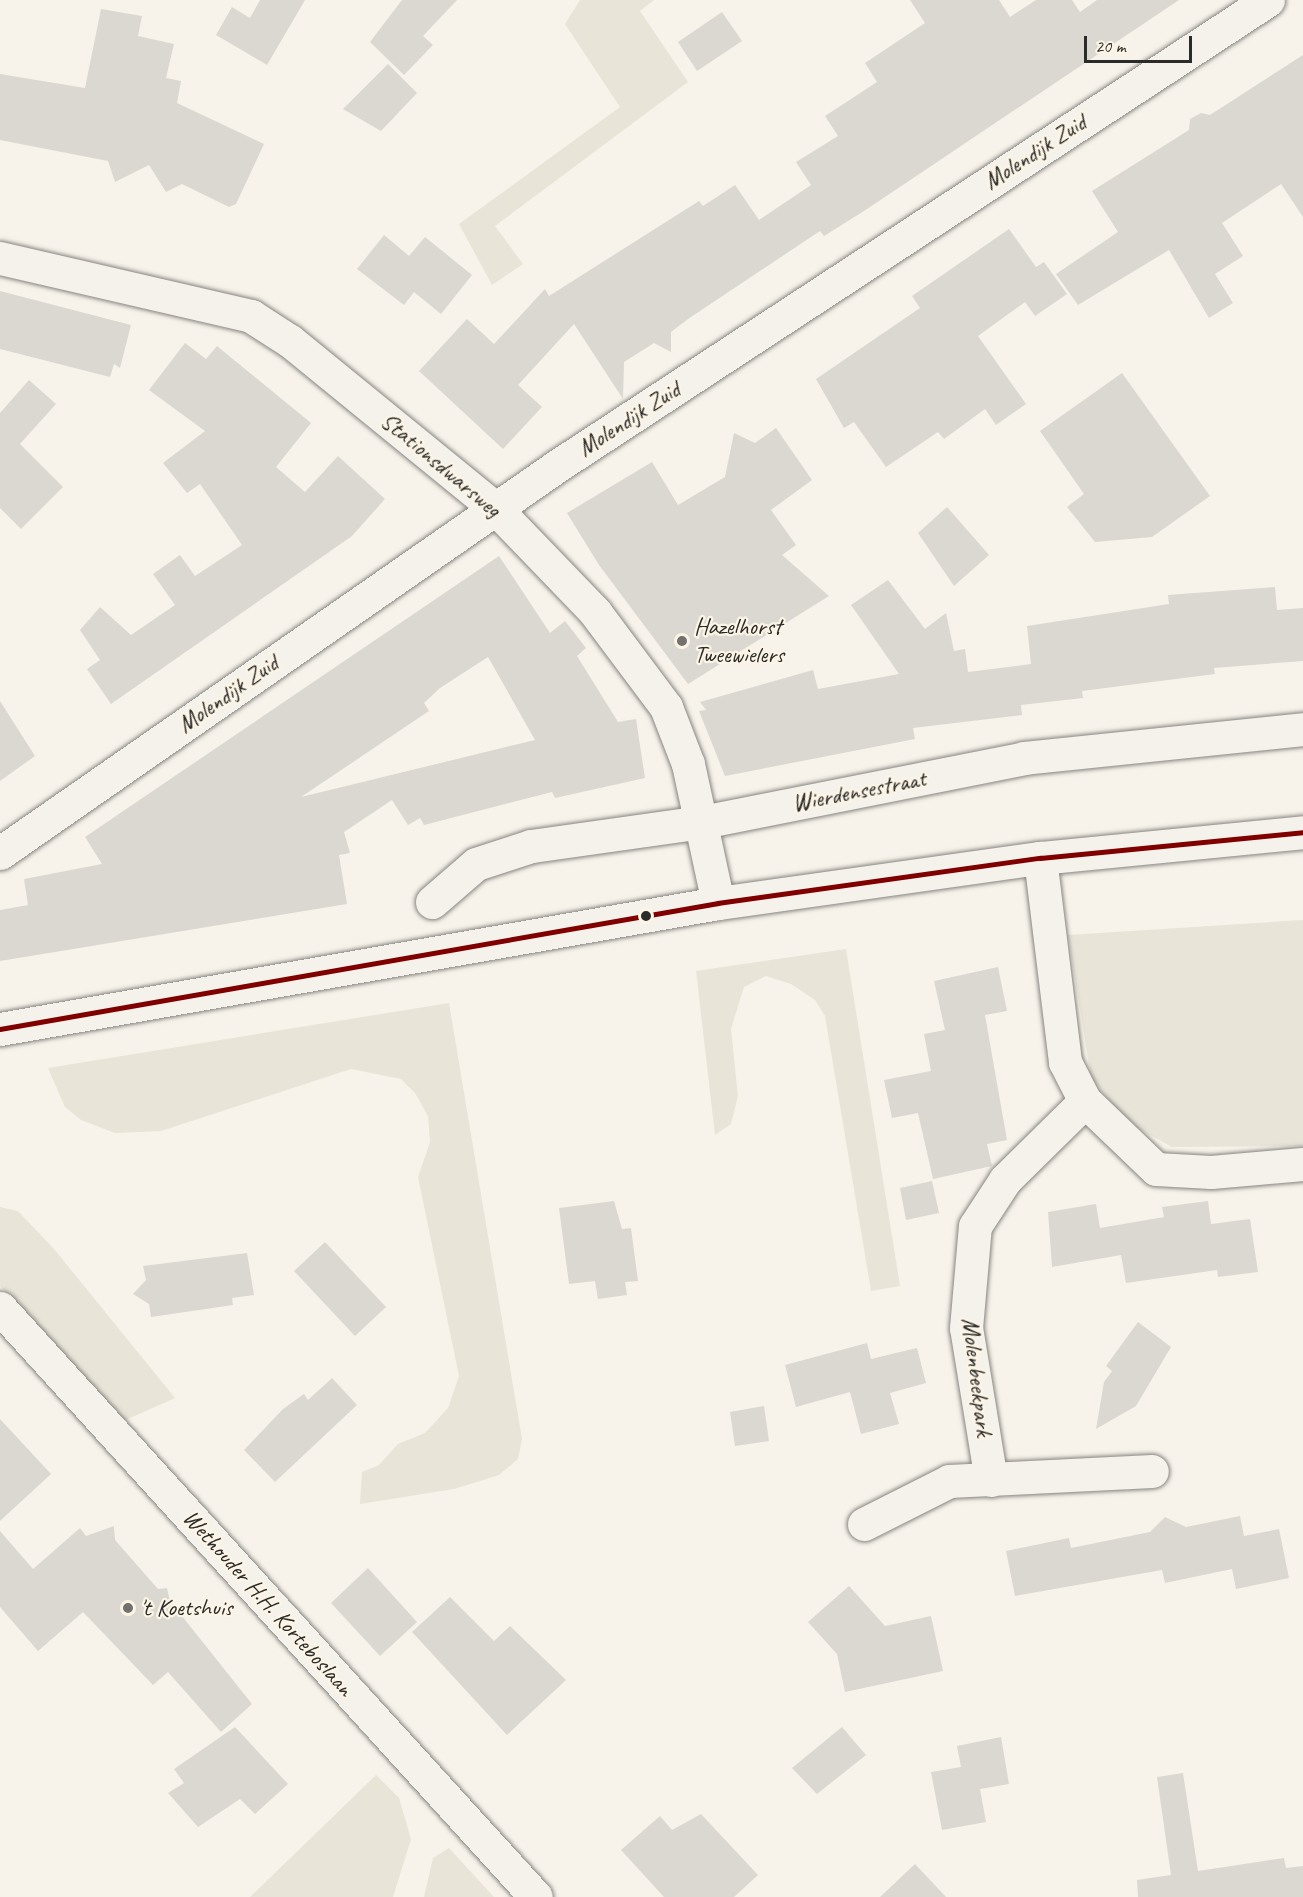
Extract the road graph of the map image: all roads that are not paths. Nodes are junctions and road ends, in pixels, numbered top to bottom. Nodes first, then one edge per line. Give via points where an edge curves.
1 (1268, 0) edge
2 (0, 258) edge
3 (496, 509) junction
4 (1303, 729) edge
5 (702, 822) junction
6 (1303, 832) edge
7 (0, 853) edge
8 (1040, 858) junction
9 (432, 902) dead end
10 (718, 903) junction
11 (0, 1029) edge
12 (1084, 1101) junction
13 (1303, 1164) edge
14 (0, 1308) edge
15 (1152, 1471) dead end
16 (991, 1480) junction
17 (864, 1524) dead end
18 (536, 1897) edge

1 - 3 street, Molendijk Zuid
2 - 3 street, Stationsdwarsweg via 251,316 290,341
3 - 5 street, Stationsdwarsweg via 595,612 666,707 688,764
3 - 7 street, Molendijk Zuid
4 - 5 street, Wierdensestraat via 1024,758
5 - 9 street, Wierdensestraat via 500,855 476,864
5 - 10 street, Stationsdwarsweg
6 - 8 street
8 - 10 street
8 - 12 street via 1065,1062
10 - 11 street
12 - 13 street via 1156,1169 1210,1172
12 - 16 street, Molenbeekpark via 1005,1179 975,1226 966,1328
14 - 18 street, Wethouder H.H. Korteboslaan
15 - 16 street
16 - 17 street via 949,1481

